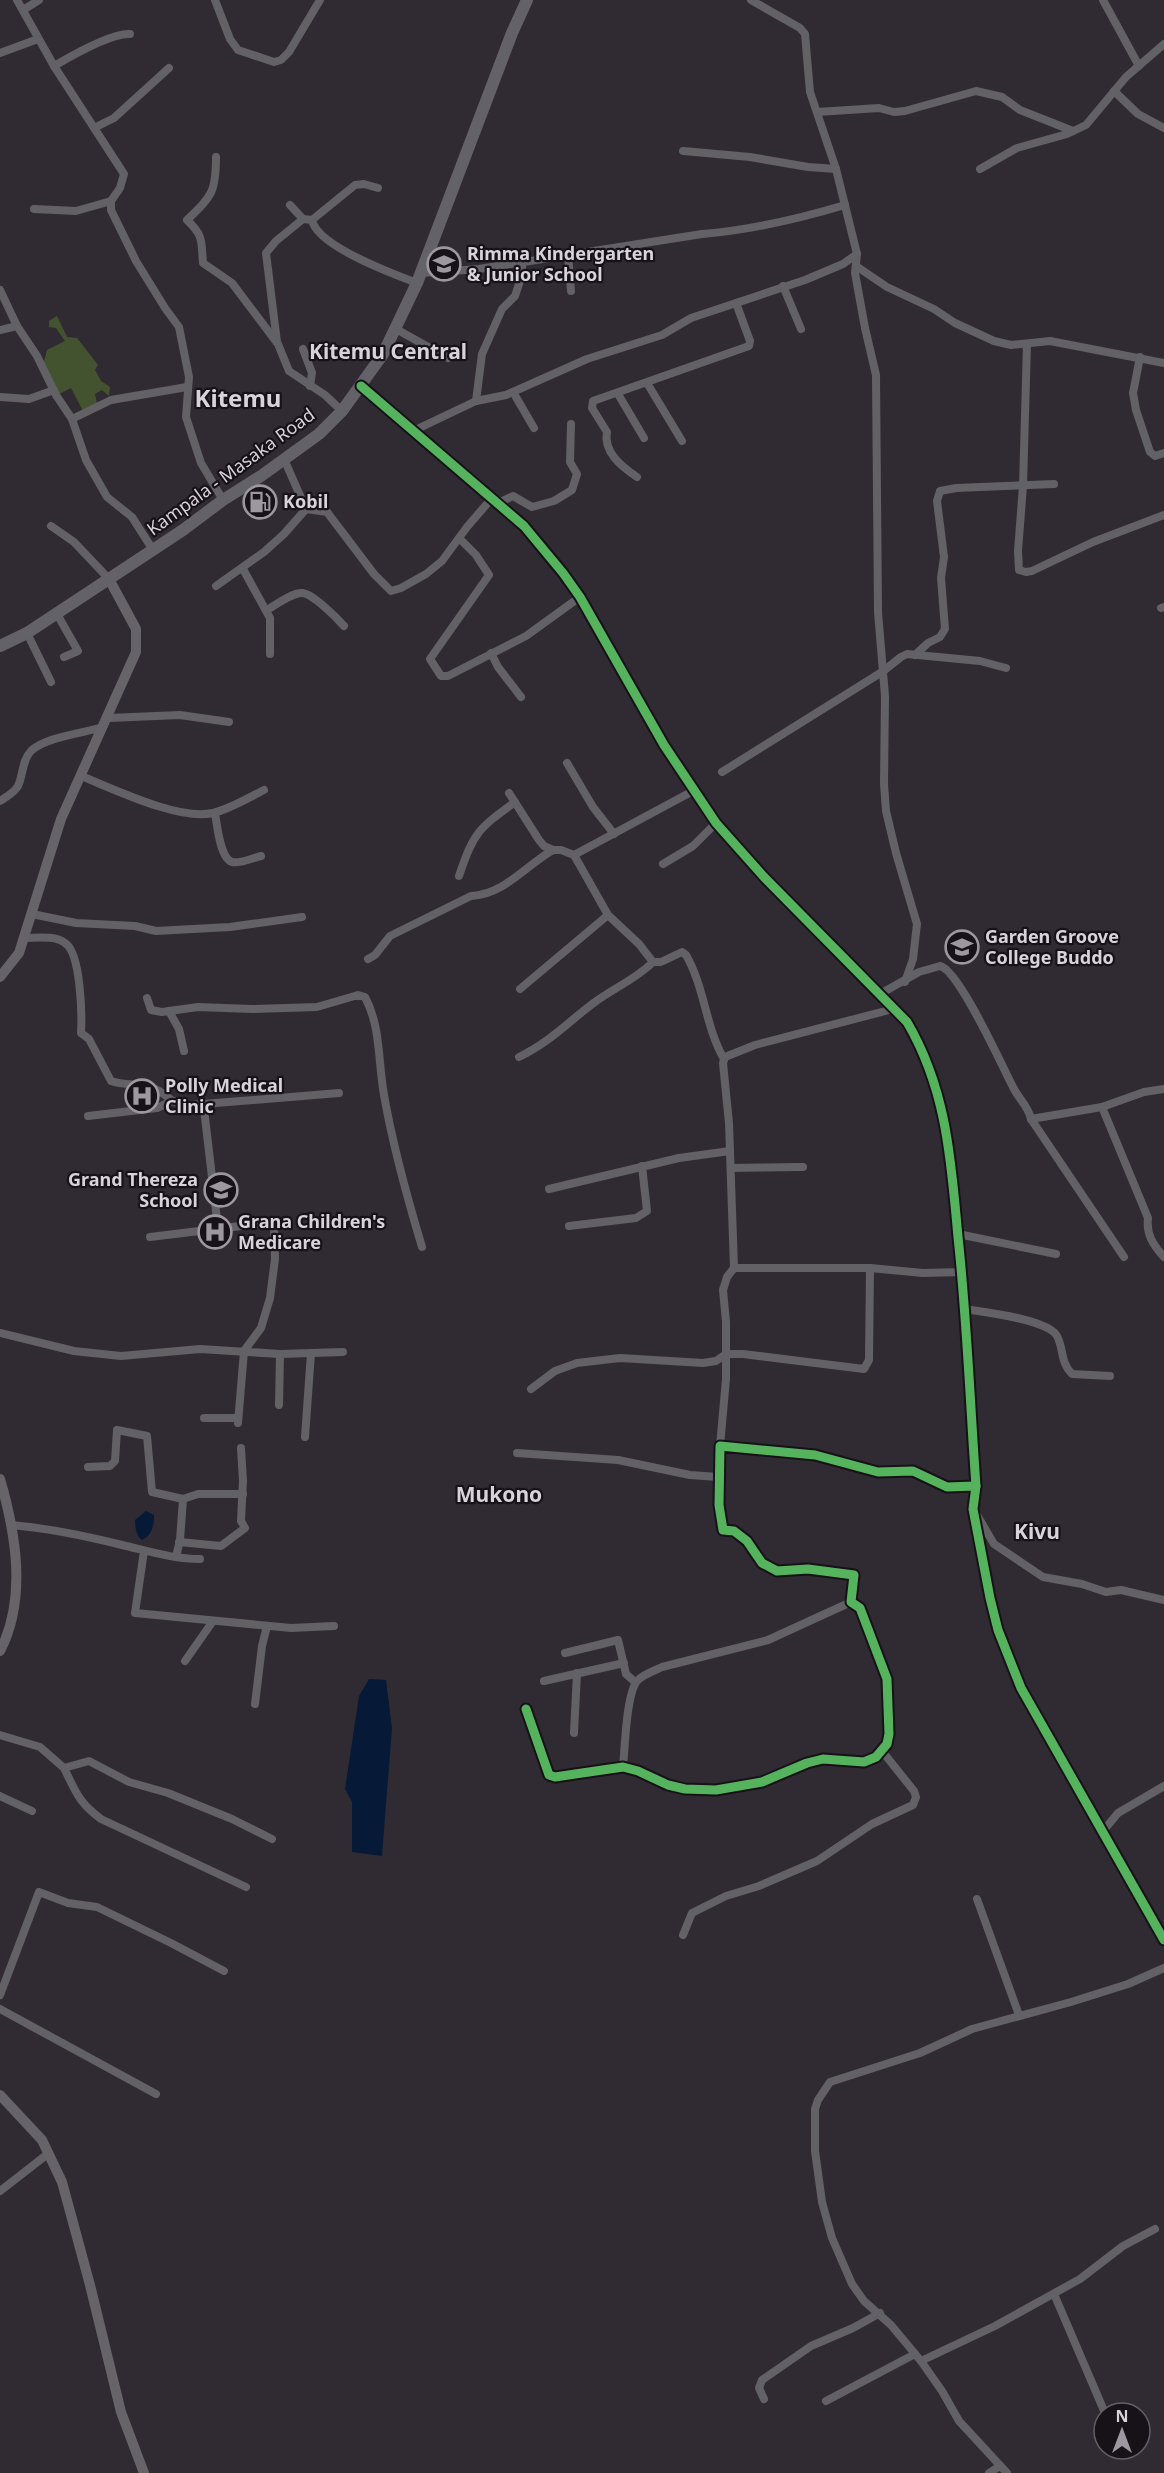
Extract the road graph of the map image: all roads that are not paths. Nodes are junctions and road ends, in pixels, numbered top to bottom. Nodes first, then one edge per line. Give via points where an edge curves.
1 (17, 0) edge
2 (39, 0) edge
3 (215, 0) edge
4 (320, 0) edge
5 (527, 0) edge
6 (751, 0) edge
7 (1103, 0) edge
8 (22, 9) junction
9 (130, 34) dead end
10 (38, 39) junction
11 (1164, 44) edge
12 (0, 53) edge
13 (54, 66) junction
14 (1139, 66) junction
15 (169, 68) dead end
16 (1114, 91) junction
17 (817, 112) junction
18 (94, 128) junction
19 (1164, 128) edge
20 (1073, 131) junction
21 (683, 151) dead end
22 (216, 157) dead end
23 (836, 169) junction
24 (980, 169) dead end
25 (378, 188) dead end
26 (111, 201) junction
27 (290, 205) dead end
28 (845, 206) junction
29 (34, 209) dead end
30 (308, 220) junction
31 (568, 254) junction
32 (857, 254) junction
33 (524, 261) junction
34 (856, 266) junction
35 (419, 278) junction
36 (783, 285) junction
37 (0, 290) edge
38 (571, 291) dead end
39 (736, 303) junction
40 (17, 326) junction
41 (396, 329) junction
42 (801, 329) dead end
43 (0, 330) edge
44 (278, 344) junction
45 (1027, 345) junction
46 (303, 349) dead end
47 (1140, 357) junction
48 (448, 358) dead end
49 (1164, 363) edge
50 (647, 383) junction
51 (310, 386) junction
52 (361, 386) junction
53 (187, 387) junction
54 (54, 390) junction
55 (513, 392) junction
56 (618, 394) junction
57 (0, 397) edge
58 (476, 401) junction
59 (342, 411) junction
60 (72, 419) junction
61 (571, 424) dead end
62 (534, 428) dead end
63 (413, 431) junction
64 (644, 438) dead end
65 (682, 441) dead end
66 (1164, 453) edge
67 (284, 459) junction
68 (637, 477) dead end
69 (1054, 484) dead end
70 (1023, 486) junction
71 (223, 500) junction
72 (495, 501) junction
73 (306, 509) junction
74 (1164, 515) edge
75 (51, 526) dead end
76 (459, 538) junction
77 (153, 550) junction
78 (243, 569) junction
79 (109, 579) junction
80 (216, 586) dead end
81 (580, 597) junction
82 (267, 610) junction
83 (57, 614) junction
84 (344, 626) dead end
85 (27, 633) junction
86 (0, 646) edge
87 (491, 653) junction
88 (270, 654) dead end
89 (915, 655) junction
90 (64, 657) dead end
91 (1006, 668) dead end
92 (882, 672) junction
93 (51, 682) dead end
94 (520, 697) dead end
95 (229, 722) dead end
96 (105, 723) junction
97 (567, 763) dead end
98 (722, 772) dead end
99 (81, 776) junction
100 (264, 790) dead end
101 (693, 791) junction
102 (509, 793) dead end
103 (0, 801) edge
104 (515, 802) junction
105 (215, 813) junction
106 (716, 823) junction
107 (614, 834) junction
108 (553, 850) junction
109 (574, 855) junction
110 (261, 856) dead end
111 (663, 864) dead end
112 (459, 876) dead end
113 (32, 914) junction
114 (608, 915) junction
115 (302, 917) dead end
116 (24, 938) junction
117 (368, 959) dead end
118 (652, 962) junction
119 (0, 977) edge
120 (905, 982) junction
121 (520, 989) dead end
122 (880, 994) junction
123 (147, 998) dead end
124 (893, 1009) junction
125 (169, 1011) junction
126 (184, 1051) dead end
127 (519, 1057) dead end
128 (724, 1059) junction
129 (1164, 1089) edge
130 (339, 1093) dead end
131 (170, 1102) junction
132 (201, 1105) junction
133 (1102, 1107) junction
134 (88, 1116) dead end
135 (1031, 1119) junction
136 (730, 1151) junction
137 (642, 1166) junction
138 (803, 1167) dead end
139 (730, 1168) junction
140 (549, 1189) dead end
141 (569, 1226) dead end
142 (218, 1228) junction
143 (958, 1234) junction
144 (150, 1237) dead end
145 (422, 1247) dead end
146 (1056, 1254) dead end
147 (1124, 1257) dead end
148 (1164, 1257) edge
149 (734, 1268) junction
150 (870, 1268) junction
151 (962, 1272) junction
152 (964, 1309) junction
153 (0, 1333) edge
154 (244, 1351) junction
155 (343, 1352) dead end
156 (311, 1353) junction
157 (280, 1354) junction
158 (726, 1354) junction
159 (1110, 1377) dead end
160 (531, 1389) dead end
161 (279, 1405) dead end
162 (204, 1418) dead end
163 (305, 1437) dead end
164 (720, 1446) junction
165 (241, 1448) dead end
166 (517, 1453) dead end
167 (88, 1467) dead end
168 (718, 1476) junction
169 (0, 1479) edge
170 (976, 1486) junction
171 (243, 1494) junction
172 (183, 1499) junction
173 (4, 1508) edge
174 (973, 1509) junction
175 (10, 1526) junction
176 (179, 1542) junction
177 (144, 1551) junction
178 (176, 1557) junction
179 (200, 1559) dead end
180 (1164, 1600) edge
181 (851, 1602) junction
182 (213, 1621) junction
183 (267, 1626) junction
184 (334, 1626) dead end
185 (0, 1651) edge
186 (565, 1653) dead end
187 (185, 1661) dead end
188 (624, 1663) junction
189 (577, 1673) junction
190 (544, 1681) dead end
191 (635, 1682) junction
192 (255, 1704) dead end
193 (526, 1709) dead end
194 (574, 1733) dead end
195 (0, 1735) edge
196 (882, 1751) junction
197 (623, 1767) junction
198 (64, 1768) junction
199 (1164, 1786) edge
200 (0, 1796) edge
201 (32, 1811) dead end
202 (1104, 1830) junction
203 (272, 1839) dead end
204 (246, 1887) dead end
205 (977, 1899) dead end
206 (683, 1935) dead end
207 (1164, 1940) edge
208 (1164, 1968) edge
209 (224, 1971) dead end
210 (0, 1995) edge
211 (0, 2008) edge
212 (1019, 2015) junction
213 (156, 2094) dead end
214 (3, 2101) edge
215 (49, 2154) junction
216 (0, 2191) edge
217 (1155, 2229) dead end
218 (1054, 2294) junction
219 (880, 2313) junction
220 (915, 2354) junction
221 (921, 2361) junction
222 (764, 2399) dead end
223 (826, 2401) dead end
224 (1100, 2401) edge
225 (1000, 2466) junction
226 (144, 2473) edge
227 (989, 2473) edge
228 (1007, 2473) edge

1 - 8 street
2 - 8 street
3 - 4 street via 238,50 274,62 289,52
5 - 35 main road, Kampala - Masaka Road
6 - 17 street via 805,34 810,92
7 - 14 street
8 - 10 street
9 - 13 street via 122,33
10 - 12 street
10 - 13 street
11 - 14 street
13 - 18 street
14 - 16 street
15 - 18 street via 114,118
16 - 19 street via 1138,114
16 - 20 street via 1086,125
17 - 20 street via 879,108 905,111 976,91 1002,97 1020,110
17 - 23 street
18 - 26 street via 124,174
20 - 24 street via 1017,147
21 - 23 street
22 - 44 street via 216,181 210,197 187,220 204,244 203,263 232,283
23 - 28 street
25 - 30 street via 354,185
26 - 29 street via 76,211
26 - 53 street via 111,210 136,261 180,327 189,376
27 - 30 street
28 - 31 street via 741,230
28 - 32 street
30 - 35 street via 346,253
30 - 44 street via 276,241 266,253
31 - 33 street
31 - 38 street
32 - 34 street
32 - 36 street via 805,280
33 - 35 street
33 - 58 street via 515,296 502,309 482,354
34 - 45 street via 886,287 979,335 1011,345
34 - 92 street via 876,375
35 - 41 main road, Kampala - Masaka Road
36 - 39 street
36 - 42 street
37 - 40 street
39 - 50 street via 749,346
39 - 55 street via 691,318 662,335 587,359
40 - 43 street
40 - 54 street
41 - 48 street
41 - 52 main road, Kampala - Masaka Road
44 - 51 street via 289,371
45 - 47 street via 1050,341
45 - 70 street
46 - 51 street via 312,373
47 - 49 street
47 - 66 street via 1133,393 1136,410 1150,452 1155,456
50 - 56 street
50 - 65 street
51 - 59 street
52 - 59 main road, Kampala - Masaka Road
52 - 63 street
53 - 60 street via 111,400
53 - 71 street via 186,417 191,436 201,464
54 - 57 street via 29,399
54 - 60 street
55 - 58 street
55 - 62 street
56 - 64 street
56 - 68 street via 593,401 592,408 607,432 606,439 615,458
58 - 63 street
59 - 67 main road, Kampala - Masaka Road via 319,434
60 - 77 street via 86,460 107,497 132,517
61 - 72 street via 570,462 577,474 572,490 554,501 532,507 513,496
63 - 72 street
67 - 71 main road, Kampala - Masaka Road
67 - 73 street
69 - 70 street
70 - 74 street via 1018,551 1021,572 1032,571
70 - 89 street via 940,491 937,501 944,557 941,578 945,629
71 - 77 main road, Kampala - Masaka Road
72 - 76 street
72 - 81 street via 524,525
73 - 76 street via 327,512 391,591 426,574 442,561
73 - 78 street
75 - 79 street via 74,542
76 - 87 street via 489,575 430,659 445,677
77 - 79 main road, Kampala - Masaka Road
78 - 80 street
78 - 82 street
79 - 83 main road, Kampala - Masaka Road
79 - 96 street via 136,629 137,639 136,651
81 - 87 street via 526,636
81 - 101 street
82 - 84 street via 306,593
82 - 88 street
83 - 85 main road, Kampala - Masaka Road
83 - 90 street via 78,651
85 - 86 main road, Kampala - Masaka Road
85 - 93 street
87 - 94 street
89 - 91 street via 980,661
89 - 92 street via 901,657
92 - 98 street
92 - 120 street via 886,811 917,924 913,959
95 - 96 street via 180,715
96 - 99 street
96 - 103 street via 32,751 18,785
97 - 107 street via 592,807
99 - 105 street via 175,810 197,815
99 - 113 street via 62,819
100 - 105 street
101 - 106 street
101 - 107 street
102 - 104 street
104 - 108 street via 544,846
104 - 112 street via 474,836
105 - 110 street via 223,855 234,863
106 - 111 street via 693,846
106 - 122 street
107 - 109 street
108 - 109 street
108 - 117 street via 507,884 485,895 471,896 390,936
109 - 114 street
113 - 115 street via 156,931 230,927
113 - 116 street
114 - 118 street
114 - 121 street
116 - 119 street via 19,953
116 - 131 street via 58,940 72,950 81,1033 89,1039 111,1081 152,1088
118 - 127 street via 539,1048
118 - 128 street via 682,952 686,955 701,987 713,1037
120 - 122 street
120 - 135 street via 936,967 948,970
122 - 124 street
123 - 125 street via 151,1010
124 - 128 street via 755,1046 728,1054
124 - 143 street via 907,1022 921,1046 940,1098
125 - 126 street via 179,1029
125 - 145 street via 198,1007 317,1007 358,995 365,997 374,1014 384,1094
128 - 136 street
129 - 133 street
130 - 132 street
131 - 132 street
131 - 134 street via 157,1108
132 - 142 street
133 - 135 street
133 - 148 street via 1148,1218 1146,1230
135 - 147 street
136 - 137 street
136 - 139 street
137 - 140 street
137 - 141 street via 647,1211 636,1218
138 - 139 street
139 - 149 street
142 - 144 street
142 - 154 street via 265,1224 274,1227 270,1298 261,1328
143 - 146 street
143 - 151 street
149 - 150 street
149 - 158 street via 723,1290
150 - 151 street
150 - 158 street via 870,1360 864,1369
151 - 152 street
152 - 159 street via 1022,1319 1047,1328 1057,1336 1062,1359 1072,1374
152 - 170 street
153 - 154 street via 97,1354
154 - 157 street
154 - 162 street via 238,1420
155 - 156 street
156 - 157 street
156 - 163 street
157 - 161 street
158 - 160 street via 703,1363 620,1358 577,1363 555,1371
158 - 164 street
164 - 168 street
164 - 170 street via 815,1455 878,1472 913,1471 946,1486
165 - 171 street
166 - 168 street via 618,1460 690,1475
167 - 172 street via 110,1466 115,1461 117,1430 147,1436 152,1492
168 - 181 street via 723,1530 734,1531 747,1541 762,1563 777,1571 808,1569 853,1574
169 - 173 street
170 - 174 street
171 - 172 street via 198,1494
171 - 176 street via 241,1521 245,1528 221,1546
172 - 176 street
173 - 175 street
174 - 180 street via 994,1544 1043,1577
174 - 202 street via 990,1598 1021,1688
175 - 177 street via 27,1526
175 - 185 street via 16,1564 15,1602 9,1634
176 - 178 street
177 - 178 street
177 - 182 street via 135,1613
178 - 179 street
181 - 191 street via 768,1640 662,1667
181 - 196 street via 860,1608 887,1679 889,1734
182 - 183 street
182 - 187 street
183 - 184 street
183 - 192 street
186 - 188 street via 618,1640
188 - 189 street
188 - 191 street via 626,1674
189 - 190 street
189 - 194 street
191 - 197 street via 627,1714
193 - 197 street via 549,1775
195 - 198 street via 40,1747
196 - 197 street via 864,1762 823,1759 762,1782 716,1790 668,1785
196 - 206 street via 915,1793 913,1805 872,1824 817,1861 692,1913
198 - 203 street via 89,1761 129,1782 168,1793
198 - 204 street via 77,1797 101,1819
199 - 202 street via 1118,1813
200 - 201 street
202 - 207 street
205 - 212 street
208 - 212 street via 1128,1984
209 - 210 street via 97,1907 68,1903 39,1892
211 - 213 street
212 - 219 street via 972,2029 890,2064 830,2082 818,2100 815,2151 832,2238 852,2284 864,2301
214 - 215 street via 42,2140
215 - 216 street
215 - 226 street via 76,2230 121,2412
217 - 218 street via 1123,2246 1080,2280
218 - 221 street
218 - 224 street
219 - 220 street
219 - 222 street via 812,2346 762,2380 759,2388
220 - 221 street
220 - 223 street
221 - 225 street via 959,2421
225 - 227 street
225 - 228 street

